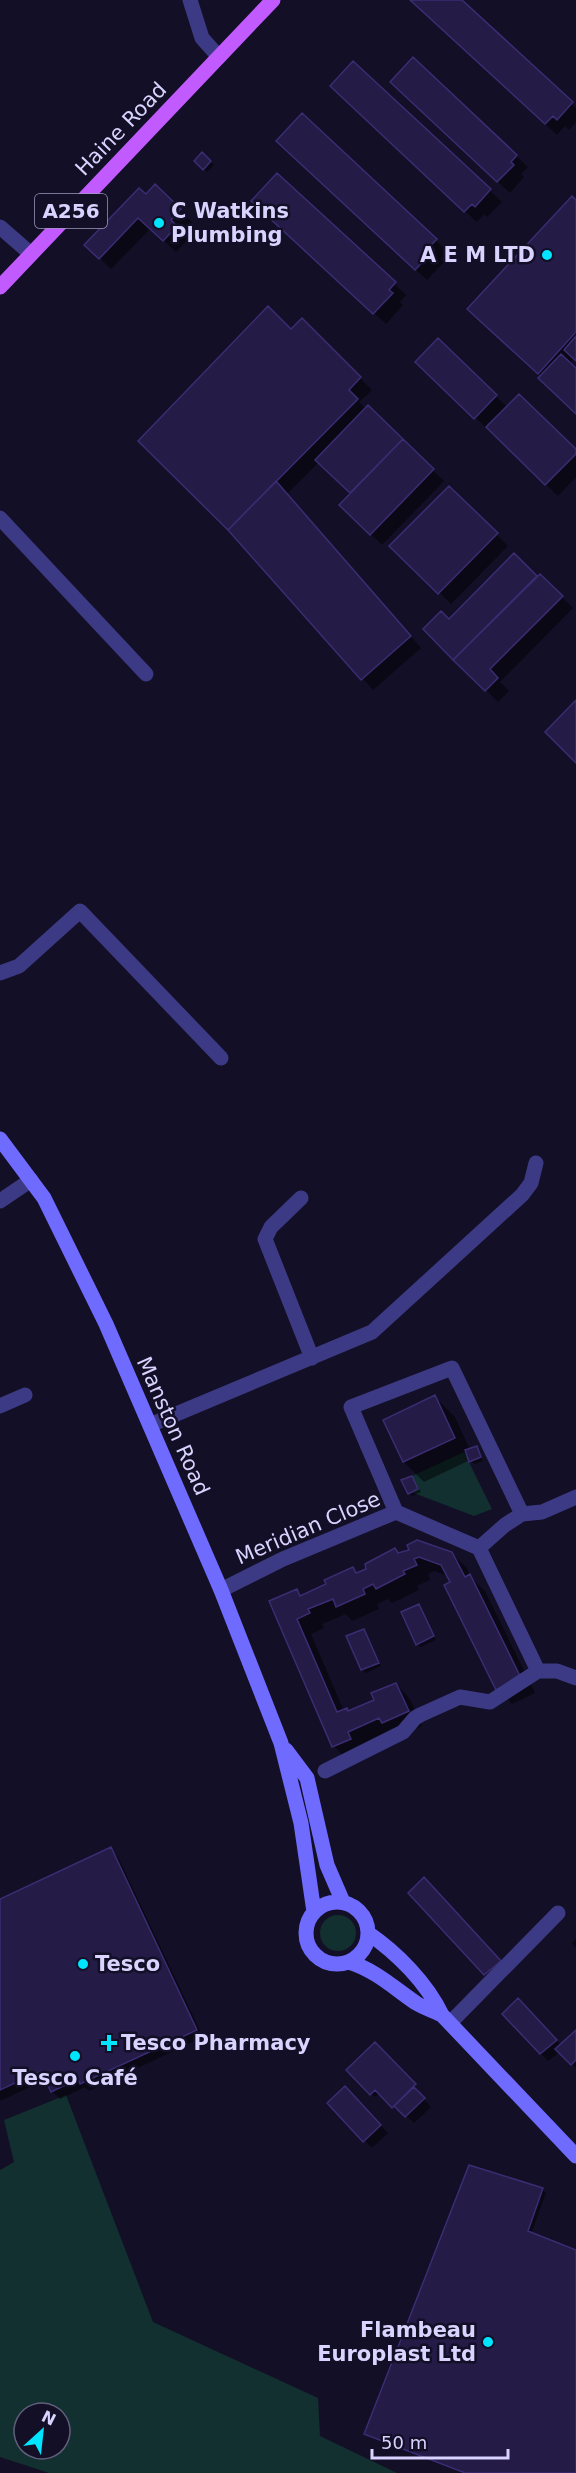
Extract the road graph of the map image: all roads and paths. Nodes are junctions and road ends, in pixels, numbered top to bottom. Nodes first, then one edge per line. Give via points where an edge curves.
1 (190, 0) edge
2 (273, 0) edge
3 (219, 57) junction
4 (0, 227) edge
5 (31, 254) junction
6 (0, 287) edge
7 (0, 518) edge
8 (146, 674) dead end
9 (0, 973) edge
10 (221, 1058) dead end
11 (0, 1139) edge
12 (536, 1163) dead end
13 (31, 1180) junction
14 (301, 1198) dead end
15 (0, 1201) edge
16 (312, 1358) junction
17 (25, 1395) dead end
18 (0, 1406) edge
19 (150, 1425) junction
20 (576, 1497) edge
21 (396, 1512) junction
22 (522, 1514) junction
23 (479, 1548) junction
24 (221, 1590) junction
25 (538, 1671) junction
26 (576, 1678) edge
27 (281, 1743) junction
28 (325, 1771) dead end
29 (343, 1902) junction
30 (314, 1912) junction
31 (558, 1913) dead end
32 (368, 1933) junction
33 (349, 1962) junction
34 (446, 2019) junction
35 (576, 2156) edge

1 - 3 street via 202,38
2 - 3 main road, Haine Road / A256
3 - 5 main road, Haine Road / A256
4 - 5 street
5 - 6 main road, Haine Road / A256
7 - 8 street
9 - 10 street via 19,966 80,911
11 - 13 main road, Manston Road
12 - 16 street via 531,1183 522,1195 372,1332
13 - 15 street
13 - 19 main road, Manston Road via 44,1198 106,1324
14 - 16 street via 271,1227 265,1239
16 - 19 street
17 - 18 street
19 - 24 main road, Manston Road
20 - 22 street via 542,1512
21 - 22 street via 351,1407 452,1368
21 - 23 street, Meridian Close
21 - 24 street, Meridian Close
22 - 23 street
23 - 25 street
24 - 27 main road, Manston Road
25 - 26 street via 557,1671
25 - 28 street via 490,1702 460,1697 415,1718 404,1732
27 - 29 main road, Manston Road via 307,1778 327,1865
27 - 30 main road, Manston Road via 301,1823
29 - 30 main road via 324,1905
29 - 32 main road, Manston Road via 361,1913
30 - 33 main road, Manston Road via 306,1932 310,1948 329,1964
31 - 34 street
32 - 33 main road via 364,1950
32 - 34 main road, Manston Road via 433,1996
33 - 34 main road, Manston Road via 363,1966
34 - 35 main road, Manston Road

